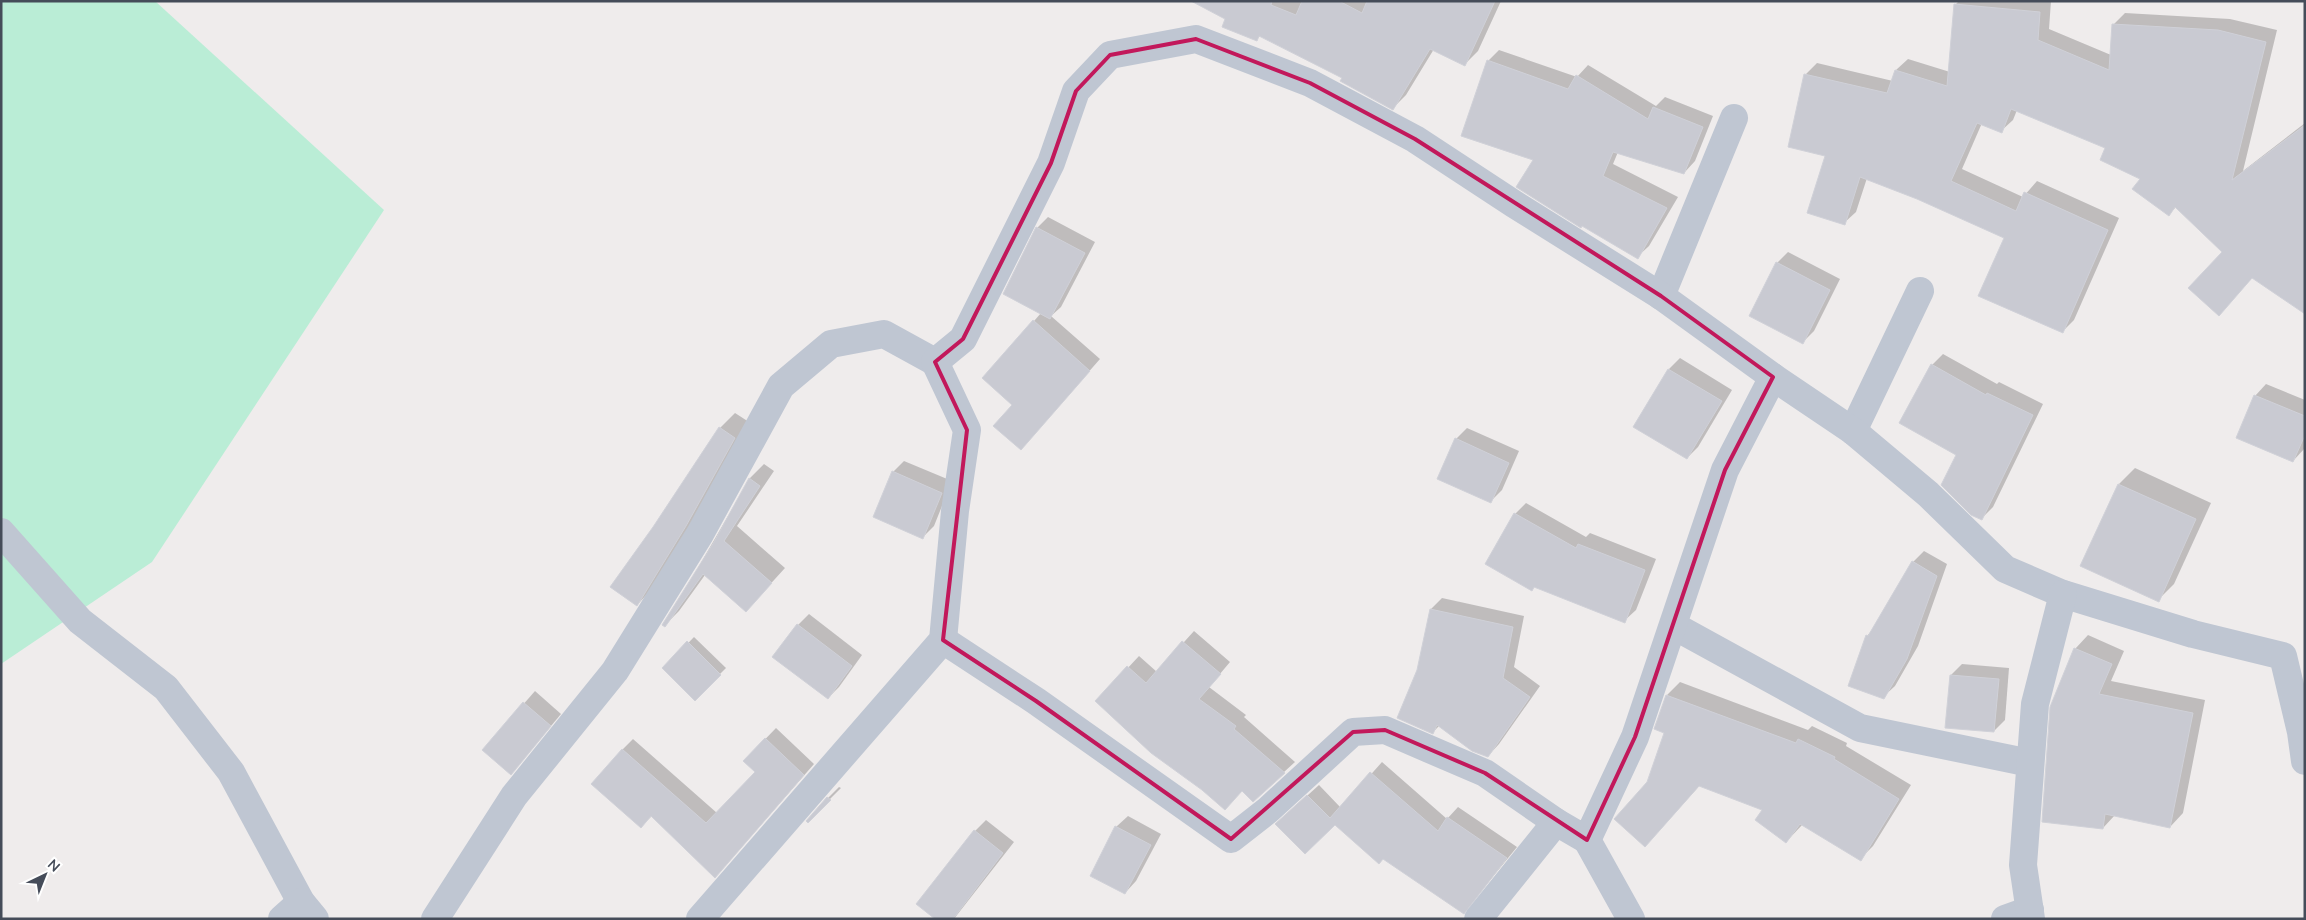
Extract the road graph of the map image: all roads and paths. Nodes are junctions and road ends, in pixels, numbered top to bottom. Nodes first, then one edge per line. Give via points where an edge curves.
1 (1734, 118) dead end
2 (1920, 291) dead end
3 (1661, 296) junction
4 (935, 362) junction
5 (1773, 377) junction
6 (1853, 431) junction
7 (1, 532) edge
8 (2063, 594) junction
9 (1674, 626) junction
10 (943, 640) junction
11 (2305, 761) edge
12 (2030, 763) junction
13 (1556, 822) junction
14 (1587, 840) junction
15 (299, 913) edge
16 (2031, 914) edge
17 (435, 919) edge
18 (700, 919) edge
19 (1478, 919) edge
20 (1630, 919) edge
21 (2004, 919) edge

1 - 3 street
2 - 6 street
3 - 4 street via 1415,139 1310,83 1196,38 1110,55 1076,90 1051,163 963,339
3 - 5 street
4 - 10 street via 968,430
4 - 17 street via 884,334 831,344 781,386 700,534 615,671 514,796
5 - 6 street
5 - 9 street via 1725,470
6 - 8 street via 1928,494 2005,569
7 - 15 street via 80,621 166,688 231,772
8 - 11 street via 2192,634 2283,656
8 - 12 street via 2034,704
9 - 12 street via 1860,728
9 - 14 street via 1634,737
10 - 13 street via 1036,701 1232,839 1353,732 1385,730 1485,773
10 - 18 street
12 - 16 street via 2023,864
13 - 14 street
13 - 19 street
14 - 20 street
16 - 21 street

